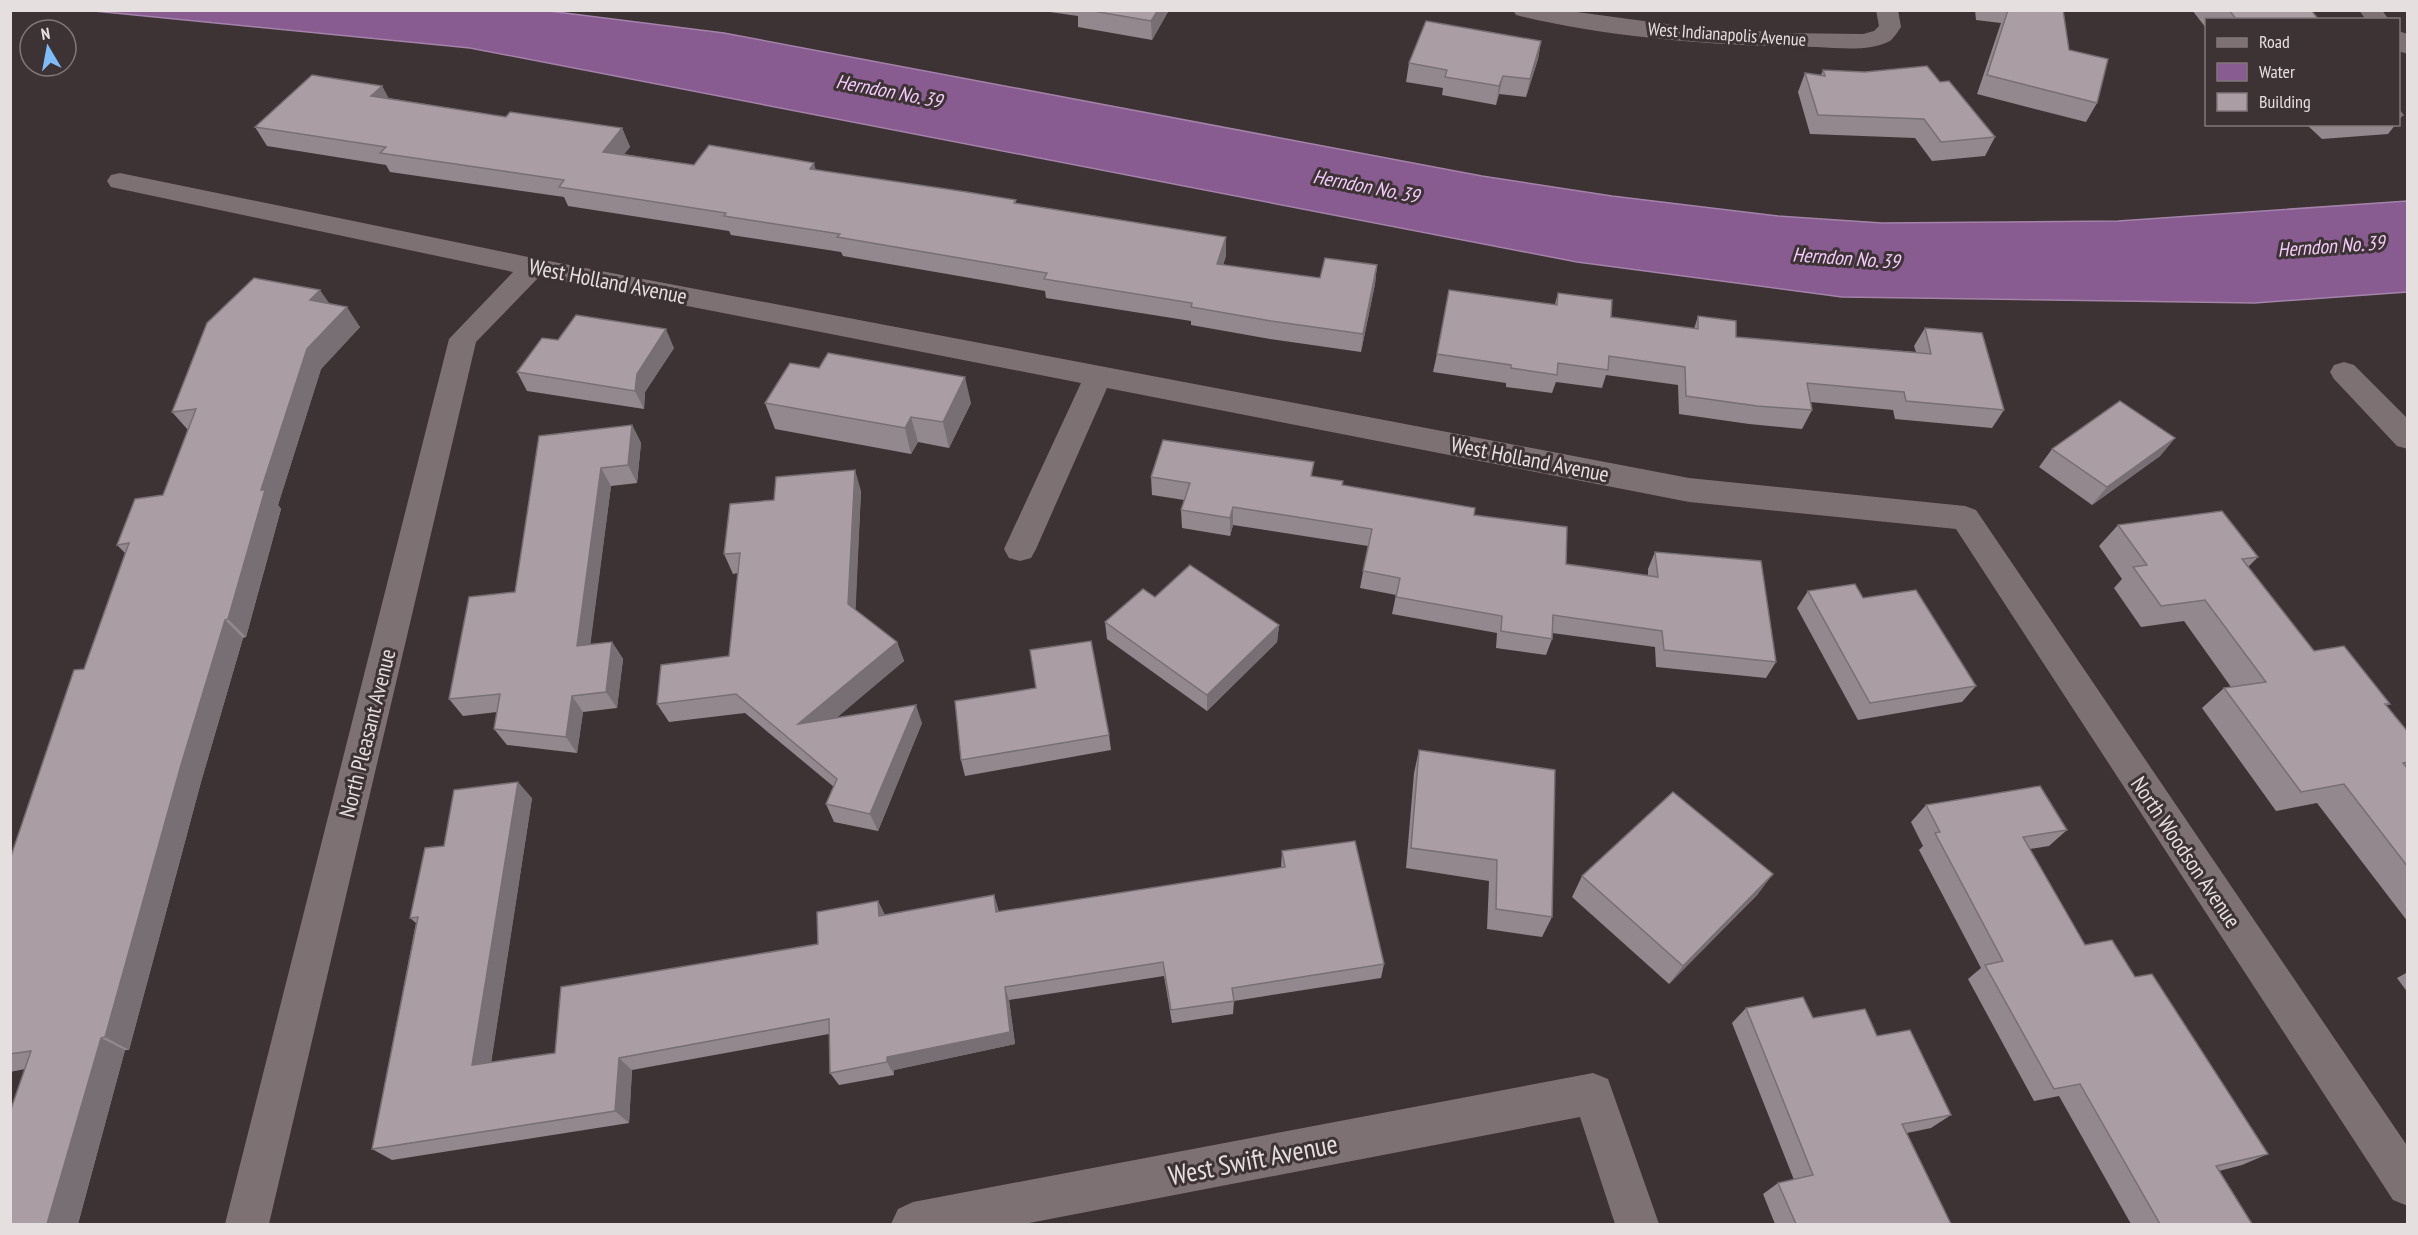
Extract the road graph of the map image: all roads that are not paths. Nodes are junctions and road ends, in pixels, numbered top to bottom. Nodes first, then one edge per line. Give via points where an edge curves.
1 (1524, 10) edge
2 (1888, 19) edge
3 (120, 182) dead end
4 (533, 267) junction
5 (2344, 372) dead end
6 (1098, 376) junction
7 (2408, 438) edge
8 (1965, 518) joint
9 (1020, 549) dead end
10 (2408, 1185) edge
11 (247, 1224) edge
12 (913, 1224) edge
13 (1637, 1224) edge

1 - 2 street, West Indianapolis Avenue via 1682,33 1782,40 1863,41 1882,36
3 - 4 street, West Holland Avenue
4 - 6 street, West Holland Avenue
4 - 11 street, North Pleasant Avenue via 463,339
5 - 7 street
6 - 8 street, West Holland Avenue via 1689,490
6 - 9 street
8 - 10 street, North Woodson Avenue
12 - 13 street, West Swift Avenue via 1593,1094

